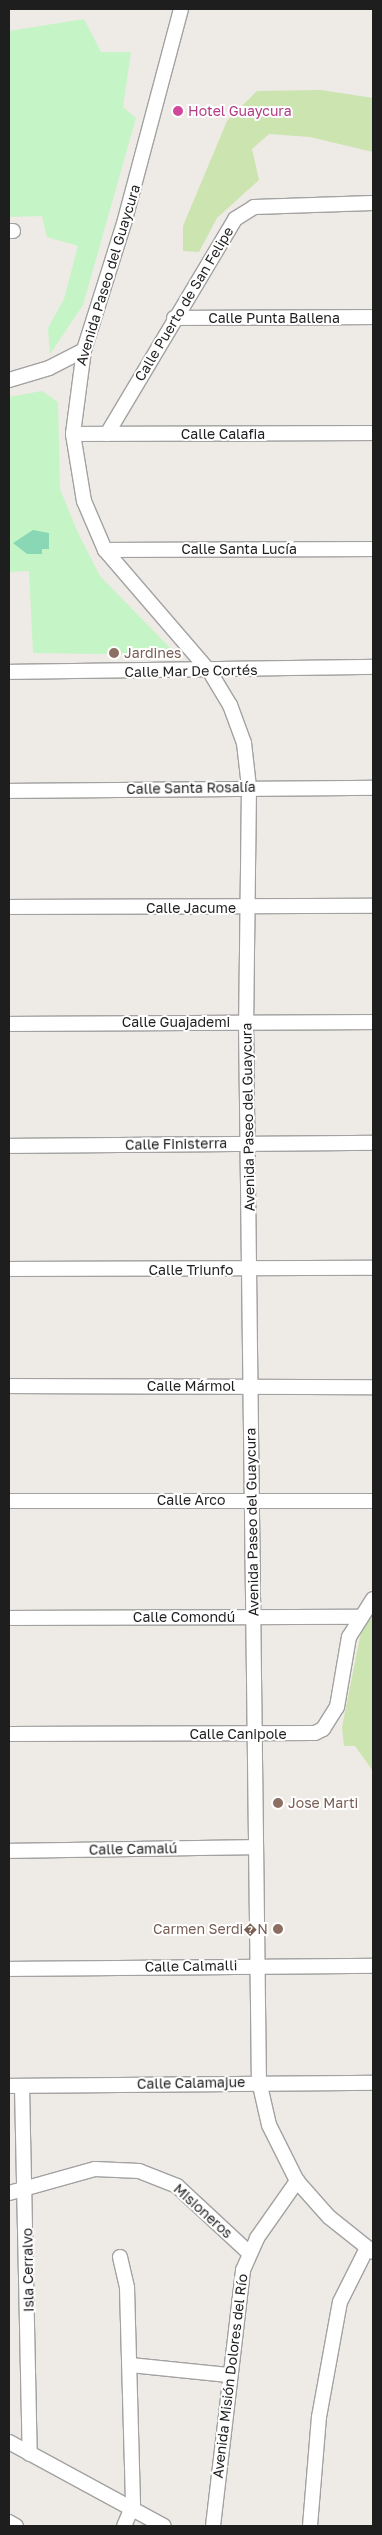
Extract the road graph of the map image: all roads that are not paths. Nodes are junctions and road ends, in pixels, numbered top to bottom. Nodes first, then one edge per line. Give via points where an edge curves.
1 (181, 9) edge
2 (373, 203) edge
3 (373, 317) edge
4 (174, 318) junction
5 (84, 350) junction
6 (9, 380) edge
7 (373, 433) edge
8 (73, 434) junction
9 (107, 434) junction
10 (373, 549) edge
11 (105, 550) junction
12 (373, 667) edge
13 (9, 672) edge
14 (210, 672) junction
15 (249, 787) junction
16 (373, 788) edge
17 (9, 791) edge
18 (373, 906) edge
19 (9, 907) edge
20 (246, 908) junction
21 (246, 1022) junction
22 (373, 1022) edge
23 (9, 1024) edge
24 (249, 1143) junction
25 (373, 1143) edge
26 (9, 1146) edge
27 (373, 1268) edge
28 (9, 1269) edge
29 (249, 1270) junction
30 (9, 1386) edge
31 (251, 1386) junction
32 (373, 1387) edge
33 (252, 1500) junction
34 (9, 1501) edge
35 (373, 1501) edge
36 (373, 1599) edge
37 (254, 1617) junction
38 (358, 1617) junction
39 (9, 1618) edge
40 (9, 1734) edge
41 (255, 1734) junction
42 (256, 1847) junction
43 (9, 1851) edge
44 (258, 1965) junction
45 (373, 1966) edge
46 (9, 1969) edge
47 (259, 2081) junction
48 (373, 2083) edge
49 (15, 2086) edge
50 (298, 2181) junction
51 (28, 2188) junction
52 (9, 2194) edge
53 (370, 2250) edge
54 (249, 2253) junction
55 (120, 2256) dead end
56 (130, 2365) junction
57 (228, 2375) junction
58 (9, 2442) edge
59 (30, 2454) junction
60 (133, 2505) junction
61 (9, 2522) edge
62 (16, 2526) edge
63 (124, 2526) edge
64 (164, 2526) edge
65 (213, 2526) edge
66 (310, 2526) edge

1 - 5 street, Avenida Paseo del Guaycura via 126,220
2 - 4 street, Calle Puerto de San Felipe via 265,206 243,212 228,227
3 - 4 street, Calle Punta Ballena
4 - 9 street, Calle Puerto de San Felipe
5 - 6 street via 49,368
5 - 8 street, Avenida Paseo del Guaycura
7 - 9 street, Calle Calafia
8 - 9 street, Calle Calafia
8 - 11 street, Avenida Paseo del Guaycura via 84,501
10 - 11 street, Calle Santa Lucía
11 - 14 street, Avenida Paseo del Guaycura
12 - 14 street, Calle Mar De Cortés
13 - 14 street, Calle Mar De Cortés
14 - 15 street, Avenida Paseo del Guaycura via 239,725
15 - 16 street, Calle Santa Rosalía
15 - 17 street, Calle Santa Rosalía
15 - 20 street, Avenida Paseo del Guaycura
18 - 20 street, Calle Jacume
19 - 20 street, Calle Jacume
20 - 21 street, Avenida Paseo del Guaycura
21 - 22 street, Calle Guajademi
21 - 23 street, Calle Guajademi
21 - 24 street, Avenida Paseo del Guaycura
24 - 25 street, Calle Finisterra
24 - 26 street, Calle Finisterra
24 - 29 street, Avenida Paseo del Guaycura
27 - 29 street, Calle Triunfo
28 - 29 street, Calle Triunfo
29 - 31 street, Avenida Paseo del Guaycura
30 - 31 street, Calle Mármol
31 - 32 street, Calle Mármol
31 - 33 street, Avenida Paseo del Guaycura
33 - 34 street, Calle Arco
33 - 35 street, Calle Arco
33 - 37 street, Avenida Paseo del Guaycura
36 - 38 street, Calle Canipole
37 - 38 street, Calle Comondú
37 - 39 street, Calle Comondú
37 - 41 street, Avenida Paseo del Guaycura
38 - 41 street, Calle Canipole via 349,1637 337,1707 324,1729 306,1734
40 - 41 street, Calle Canipole
41 - 42 street, Avenida Paseo del Guaycura
42 - 43 street, Calle Camalú
42 - 44 street, Avenida Paseo del Guaycura
44 - 45 street, Calle Calmalli
44 - 46 street, Calle Calmalli
44 - 47 street, Avenida Paseo del Guaycura
47 - 48 street, Calle Calamajue
47 - 49 street, Calle Calamajue
47 - 50 street, Avenida Paseo del Guaycura via 269,2125
49 - 51 street, Isla Cerralvo
50 - 53 street, Avenida Paseo del Guaycura
50 - 54 street, Avenida Misión Dolores del Río
51 - 52 street, Misioneros
51 - 54 street, Misioneros via 95,2169 130,2170 162,2177 192,2199
51 - 59 street, Isla Cerralvo
53 - 66 street via 340,2302 319,2417
54 - 57 street, Avenida Misión Dolores del Río via 238,2291
55 - 56 street via 127,2288
56 - 57 street
56 - 60 street
57 - 65 street, Avenida Misión Dolores del Río
58 - 59 street
59 - 60 street
60 - 63 street
60 - 64 street
61 - 62 street

